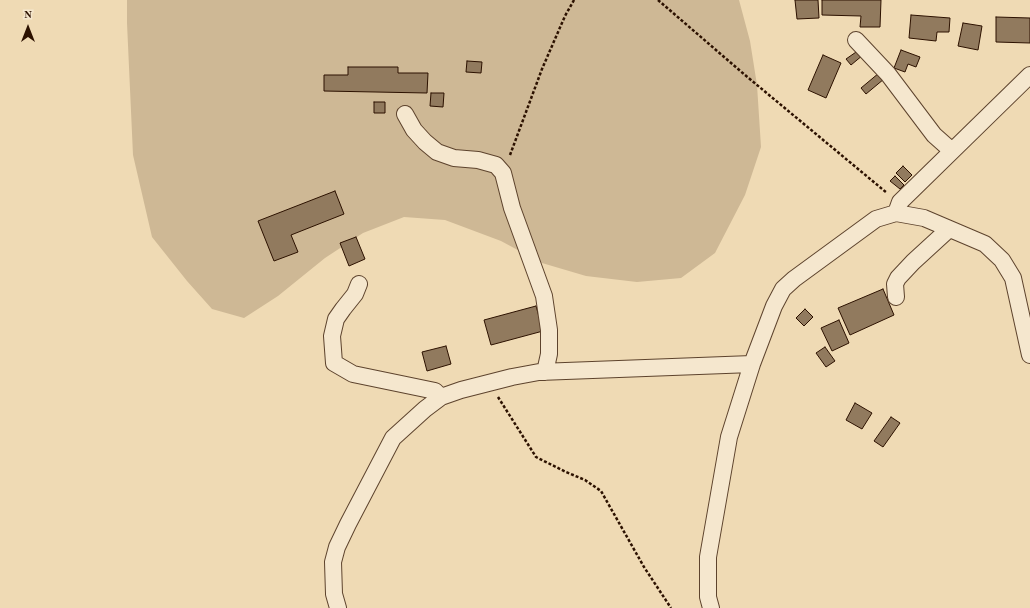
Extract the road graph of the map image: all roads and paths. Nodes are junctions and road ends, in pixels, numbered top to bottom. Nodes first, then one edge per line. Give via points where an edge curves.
1 (574, 0) edge
2 (658, 0) edge
3 (856, 40) dead end
4 (1030, 75) edge
5 (406, 114) dead end
6 (952, 152) junction
7 (504, 173) junction
8 (898, 208) junction
9 (949, 229) junction
10 (358, 284) dead end
11 (896, 297) dead end
12 (1030, 355) edge
13 (752, 364) junction
14 (545, 372) junction
15 (489, 383) junction
16 (441, 398) junction
17 (338, 608) edge
18 (671, 608) edge
19 (711, 608) edge

1 - 7 path via 542,69
2 - 8 path
3 - 6 street via 888,74 934,135
4 - 6 street
5 - 7 street via 414,130 437,152 454,158 496,165
6 - 8 street
7 - 14 street via 512,208 544,296 549,330 549,354
8 - 9 street
8 - 13 street via 876,219 783,289
9 - 11 street via 898,278 895,284
9 - 12 street via 985,244 1007,267 1016,288
10 - 16 street via 355,294 336,319 332,336 334,363 352,374 435,390
13 - 14 street
13 - 19 street via 729,437 712,531 708,558 708,597
14 - 15 street
15 - 16 street
15 - 18 path via 536,458 585,480 601,491
16 - 17 street via 393,438 348,524 332,562 334,594

